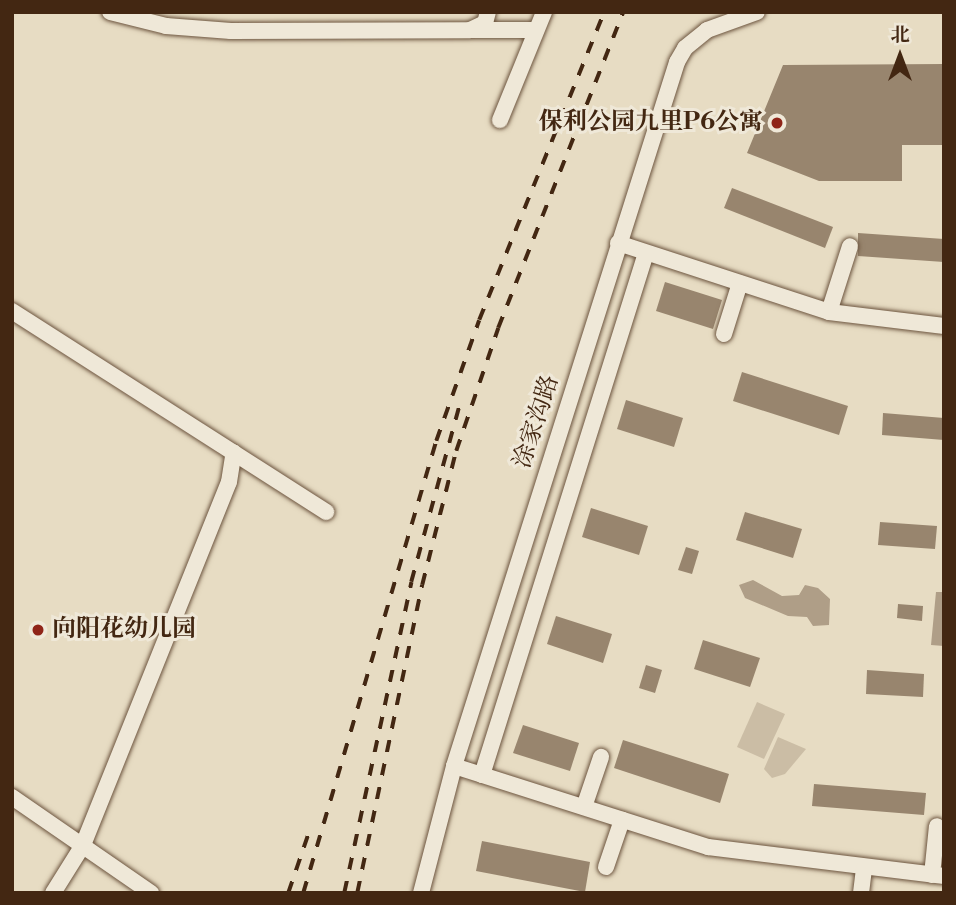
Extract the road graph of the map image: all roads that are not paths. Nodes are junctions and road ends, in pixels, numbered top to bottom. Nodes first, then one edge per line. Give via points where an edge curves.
1 (110, 12) edge
2 (488, 12) edge
3 (544, 12) edge
4 (757, 12) edge
5 (470, 30) junction
6 (536, 30) junction
7 (500, 120) dead end
8 (618, 243) junction
9 (850, 246) dead end
10 (646, 253) junction
11 (740, 283) junction
12 (12, 310) edge
13 (829, 312) junction
14 (944, 326) edge
15 (724, 334) dead end
16 (234, 452) junction
17 (327, 512) dead end
18 (601, 757) dead end
19 (454, 766) junction
20 (482, 775) junction
21 (12, 797) edge
22 (584, 807) junction
23 (622, 820) junction
24 (937, 826) dead end
25 (83, 845) junction
26 (606, 867) dead end
27 (864, 868) junction
28 (938, 875) edge
29 (52, 893) edge
30 (151, 893) edge
31 (421, 893) edge
32 (861, 893) edge

1 - 5 street via 166,26 231,31
2 - 5 street via 485,23
3 - 6 street
4 - 8 street, 涂家沟路 via 720,22 695,38 681,55
5 - 6 street
6 - 7 street
8 - 10 street
8 - 19 street, 涂家沟路
9 - 13 street
10 - 11 street
10 - 20 street
11 - 13 street
11 - 15 street
12 - 16 street
13 - 14 street
16 - 17 street
16 - 25 street via 229,482
18 - 22 street
19 - 20 street
19 - 31 street, 涂家沟路
20 - 22 street
21 - 25 street
22 - 23 street
23 - 26 street
23 - 27 street via 740,854
24 - 28 street
25 - 29 street
25 - 30 street
27 - 28 street
27 - 32 street

